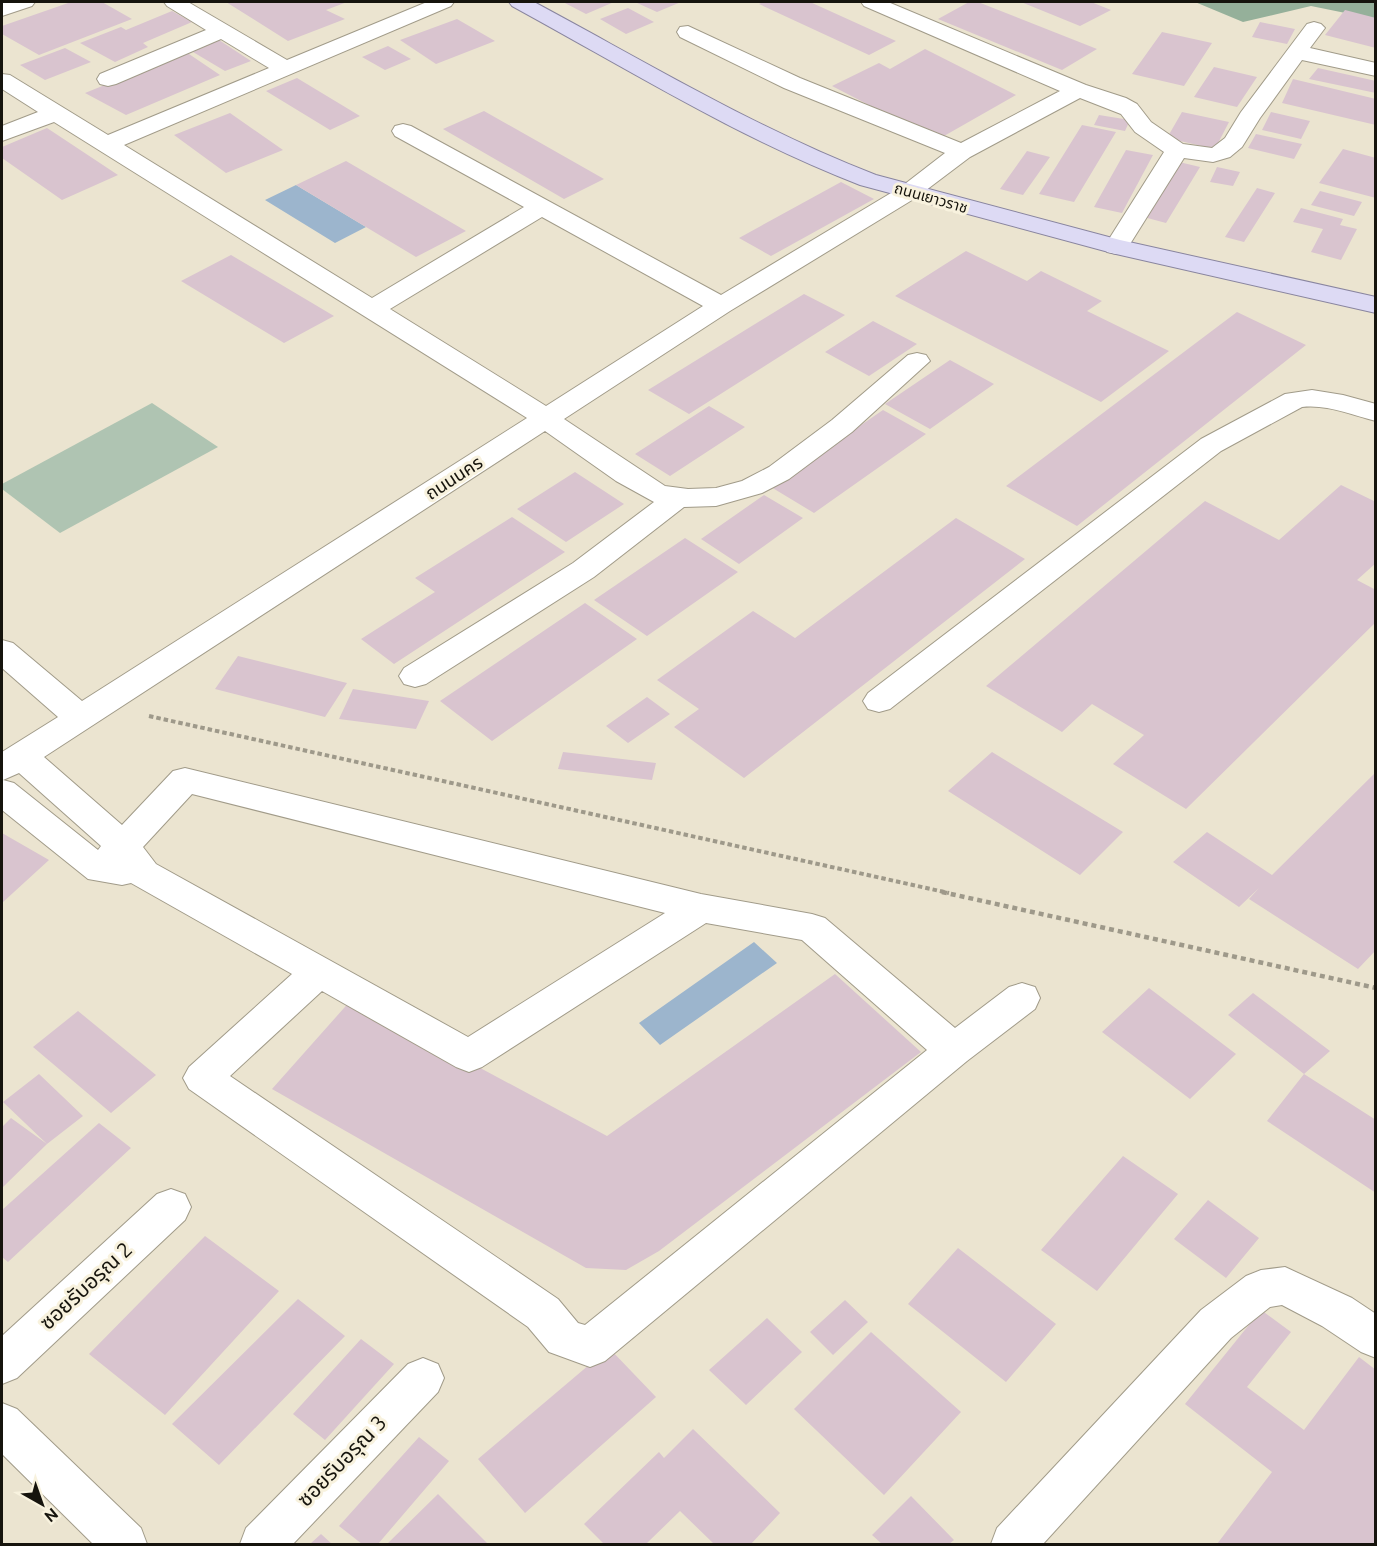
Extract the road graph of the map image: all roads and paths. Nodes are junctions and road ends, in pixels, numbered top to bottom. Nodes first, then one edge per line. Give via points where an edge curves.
1 (26, 2) edge
2 (174, 2) edge
3 (519, 2) edge
4 (871, 2) edge
5 (433, 3) edge
6 (2, 10) edge
7 (1314, 28) dead end
8 (222, 31) junction
9 (688, 32) dead end
10 (1297, 52) junction
11 (284, 68) junction
12 (1376, 70) edge
13 (108, 79) dead end
14 (2, 80) edge
15 (1078, 90) junction
16 (53, 114) junction
17 (403, 131) dead end
18 (2, 134) edge
19 (107, 144) junction
20 (1177, 150) junction
21 (962, 152) junction
22 (909, 192) junction
23 (542, 207) junction
24 (1116, 247) junction
25 (1376, 305) edge
26 (721, 306) junction
27 (372, 309) junction
28 (917, 361) dead end
29 (1376, 413) edge
30 (546, 419) junction
31 (678, 497) junction
32 (2, 651) edge
33 (416, 676) dead end
34 (879, 701) dead end
35 (139, 714) dead end
36 (79, 717) junction
37 (11, 762) edge
38 (2, 792) edge
39 (122, 845) junction
40 (100, 870) junction
41 (144, 874) junction
42 (701, 908) junction
43 (319, 972) junction
44 (1376, 988) edge
45 (1022, 998) dead end
46 (954, 1050) junction
47 (171, 1207) dead end
48 (1376, 1338) edge
49 (2, 1364) edge
50 (423, 1378) dead end
51 (2, 1424) edge
52 (125, 1545) edge
53 (262, 1545) edge
54 (1013, 1545) edge

1 - 6 street
2 - 8 street
3 - 22 main road, ถนนเยาวราช via 792,148
4 - 15 street
5 - 11 street
7 - 10 street
8 - 11 street
8 - 13 street
9 - 21 street via 792,83
10 - 12 street
10 - 20 street via 1234,142 1222,152 1213,155
11 - 19 street
14 - 16 street
15 - 20 street via 1124,106 1143,127
15 - 21 street, ถนนนคร
16 - 18 street
16 - 19 street
17 - 23 street
19 - 27 street
20 - 24 street
21 - 22 street, ถนนนคร
22 - 24 main road, ถนนเยาวราช
22 - 26 street, ถนนนคร
23 - 26 street
23 - 27 street
24 - 25 main road, ถนนเยาวราช
26 - 30 street, ถนนนคร
27 - 30 street
28 - 31 street via 842,426 779,473 752,487 716,497
29 - 34 street via 1312,398 1295,400 1211,445
30 - 31 street via 658,494
30 - 36 street, ถนนนคร
31 - 33 street via 610,553
32 - 36 street
35 - 44 path
36 - 37 street, ถนนนคร
37 - 39 street
38 - 40 street
39 - 40 street
39 - 41 street
39 - 42 street via 185,780
40 - 41 street
41 - 43 street
42 - 43 street via 469,1056
42 - 46 street via 812,928
43 - 46 street via 202,1078 543,1313 564,1338 590,1347
45 - 46 street
47 - 49 street, ซอยรับอรุณ 2
48 - 54 street via 1337,1312 1285,1286 1261,1289 1216,1324
50 - 53 street, ซอยรับอรุณ 3
51 - 52 street

